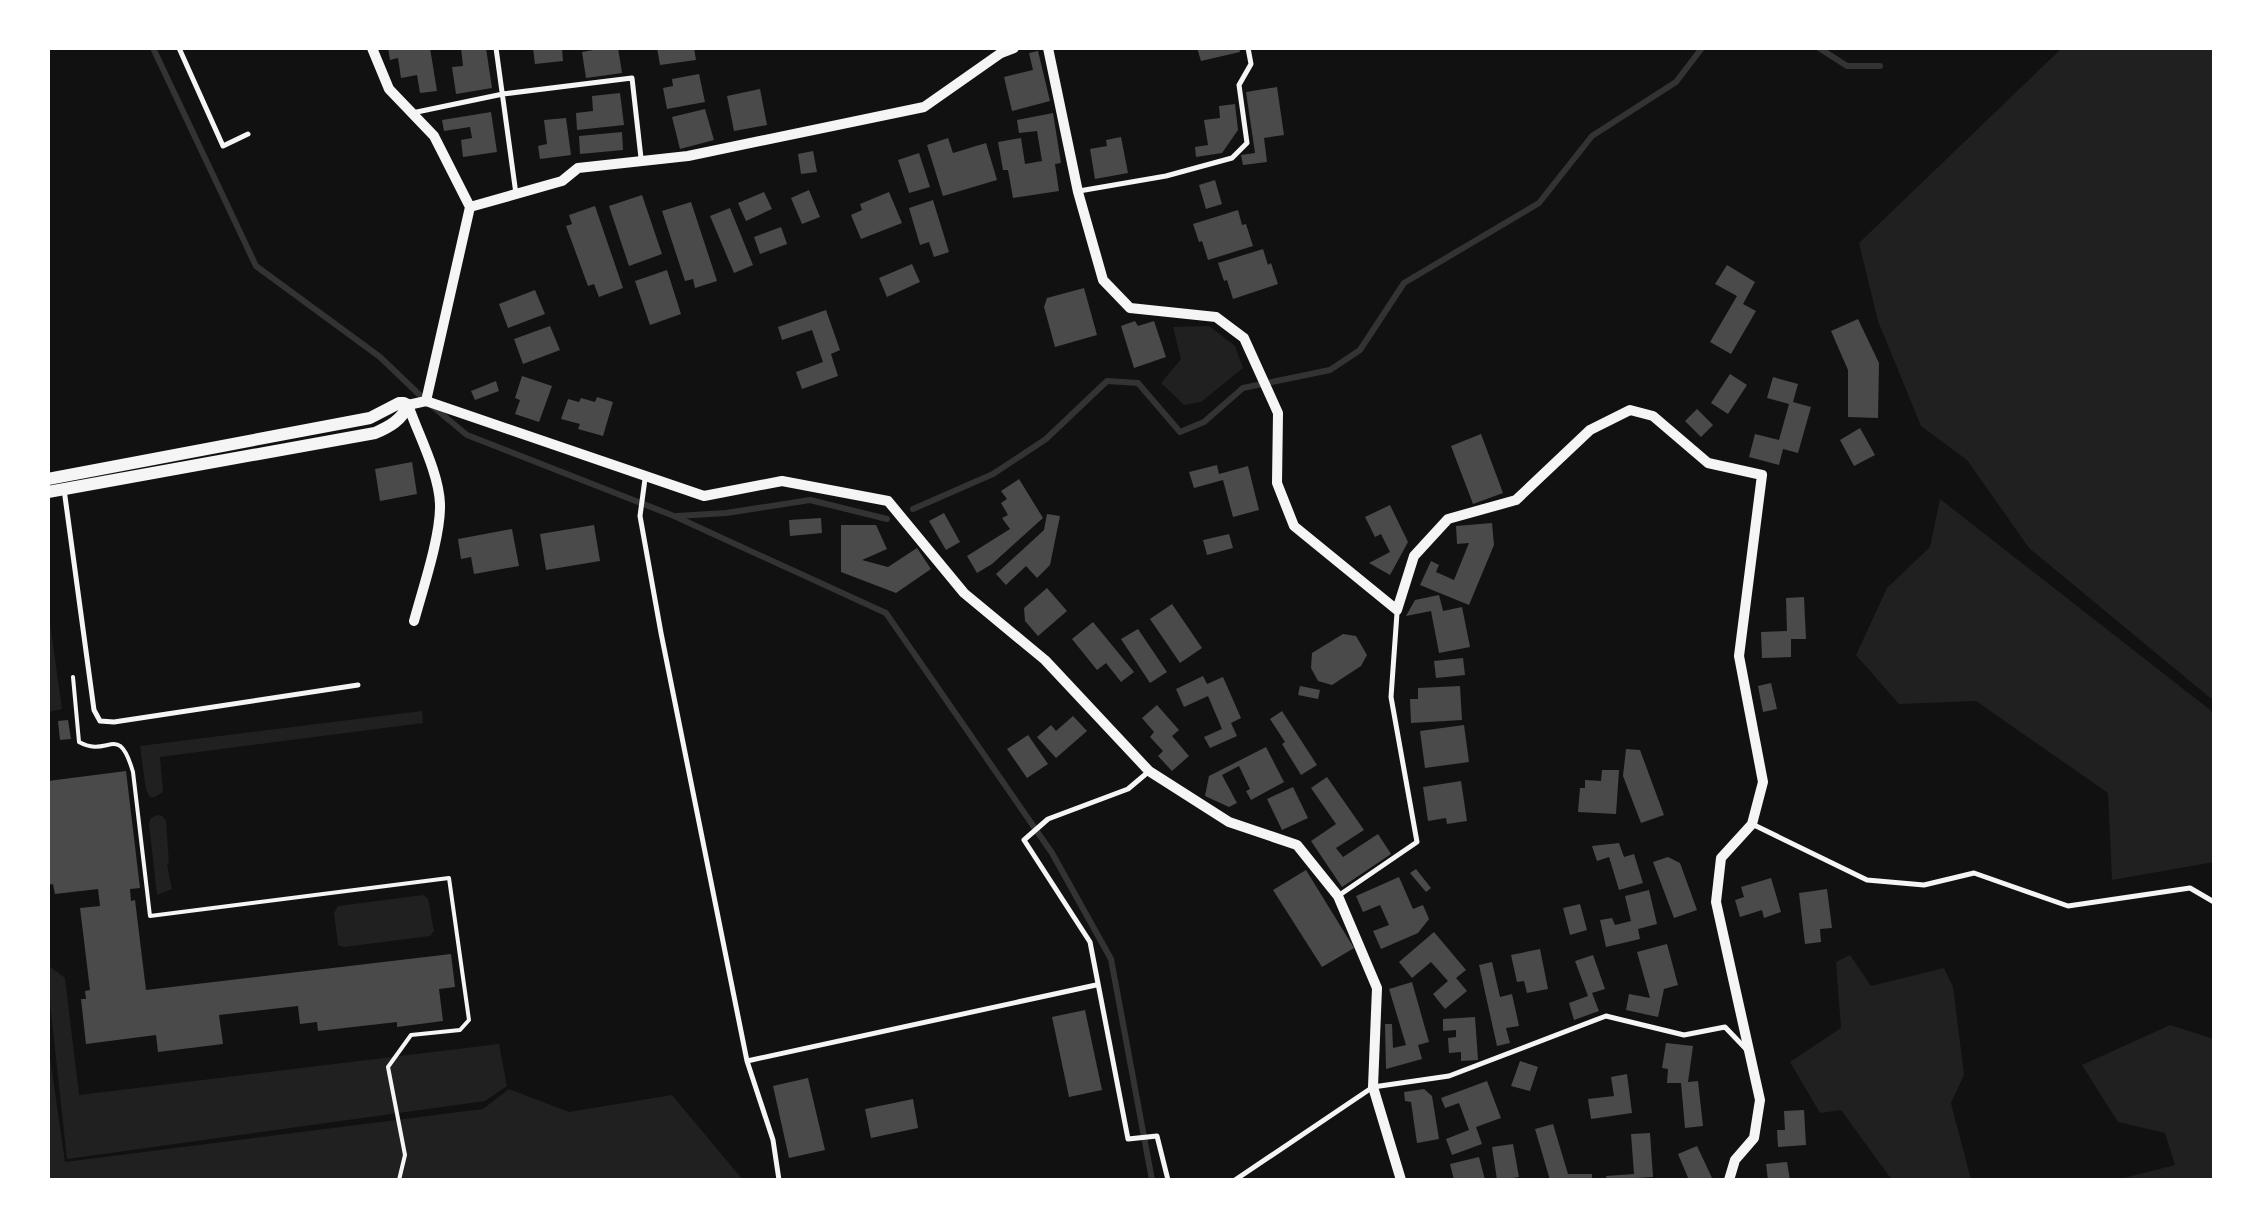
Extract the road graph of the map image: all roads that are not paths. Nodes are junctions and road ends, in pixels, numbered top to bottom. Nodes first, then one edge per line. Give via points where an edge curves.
1 (180, 48) edge
2 (372, 48) edge
3 (496, 48) edge
4 (1014, 48) edge
5 (1048, 48) edge
6 (1248, 48) edge
7 (502, 94) junction
8 (412, 112) junction
9 (248, 134) dead end
10 (641, 162) junction
11 (1078, 192) junction
12 (516, 194) junction
13 (470, 207) junction
14 (426, 401) junction
15 (408, 405) junction
16 (646, 475) junction
17 (58, 482) edge
18 (48, 492) edge
19 (1397, 610) junction
20 (414, 620) dead end
21 (358, 685) dead end
22 (1149, 771) junction
23 (1752, 824) junction
24 (1338, 896) junction
25 (2214, 902) edge
26 (1097, 985) junction
27 (1748, 1052) junction
28 (747, 1061) junction
29 (1373, 1086) junction
30 (779, 1180) edge
31 (1168, 1180) edge
32 (1235, 1180) edge
33 (1402, 1180) edge
34 (1729, 1180) edge

1 - 9 lane via 223,146
2 - 8 street via 389,89
3 - 7 lane
4 - 10 street via 924,107
5 - 11 street
6 - 11 lane via 1252,64 1239,85 1246,143 1232,158
7 - 8 lane
7 - 10 lane via 632,78
7 - 12 lane
8 - 13 street via 434,136
10 - 12 street via 578,168
11 - 19 street via 1104,280 1130,308 1216,316 1244,338 1278,413 1277,482 1294,526
12 - 13 street
13 - 14 street
14 - 15 street
14 - 16 street
15 - 17 street
15 - 20 street via 440,500
16 - 22 street via 704,496 782,481 888,501 964,592 1044,660
16 - 28 lane via 640,516 660,633
17 - 18 street
17 - 21 lane via 100,721
19 - 23 street via 1414,556 1448,519 1516,500 1590,430 1630,410 1653,416 1708,462 1762,475 1739,656 1764,782
19 - 24 lane via 1391,697 1417,842
22 - 24 street via 1229,822 1297,845
22 - 26 lane via 1128,789 1048,819 1024,840 1090,942
23 - 25 lane via 1867,880 1924,885 1974,873 2068,906 2190,888
23 - 27 street via 1722,858 1716,902
24 - 29 street via 1377,988
26 - 28 lane
26 - 31 lane via 1128,1139 1157,1136
27 - 29 lane via 1725,1027 1684,1035 1606,1016 1449,1076
27 - 34 street via 1760,1100 1754,1138 1735,1160
28 - 30 lane
29 - 32 lane
29 - 33 street

